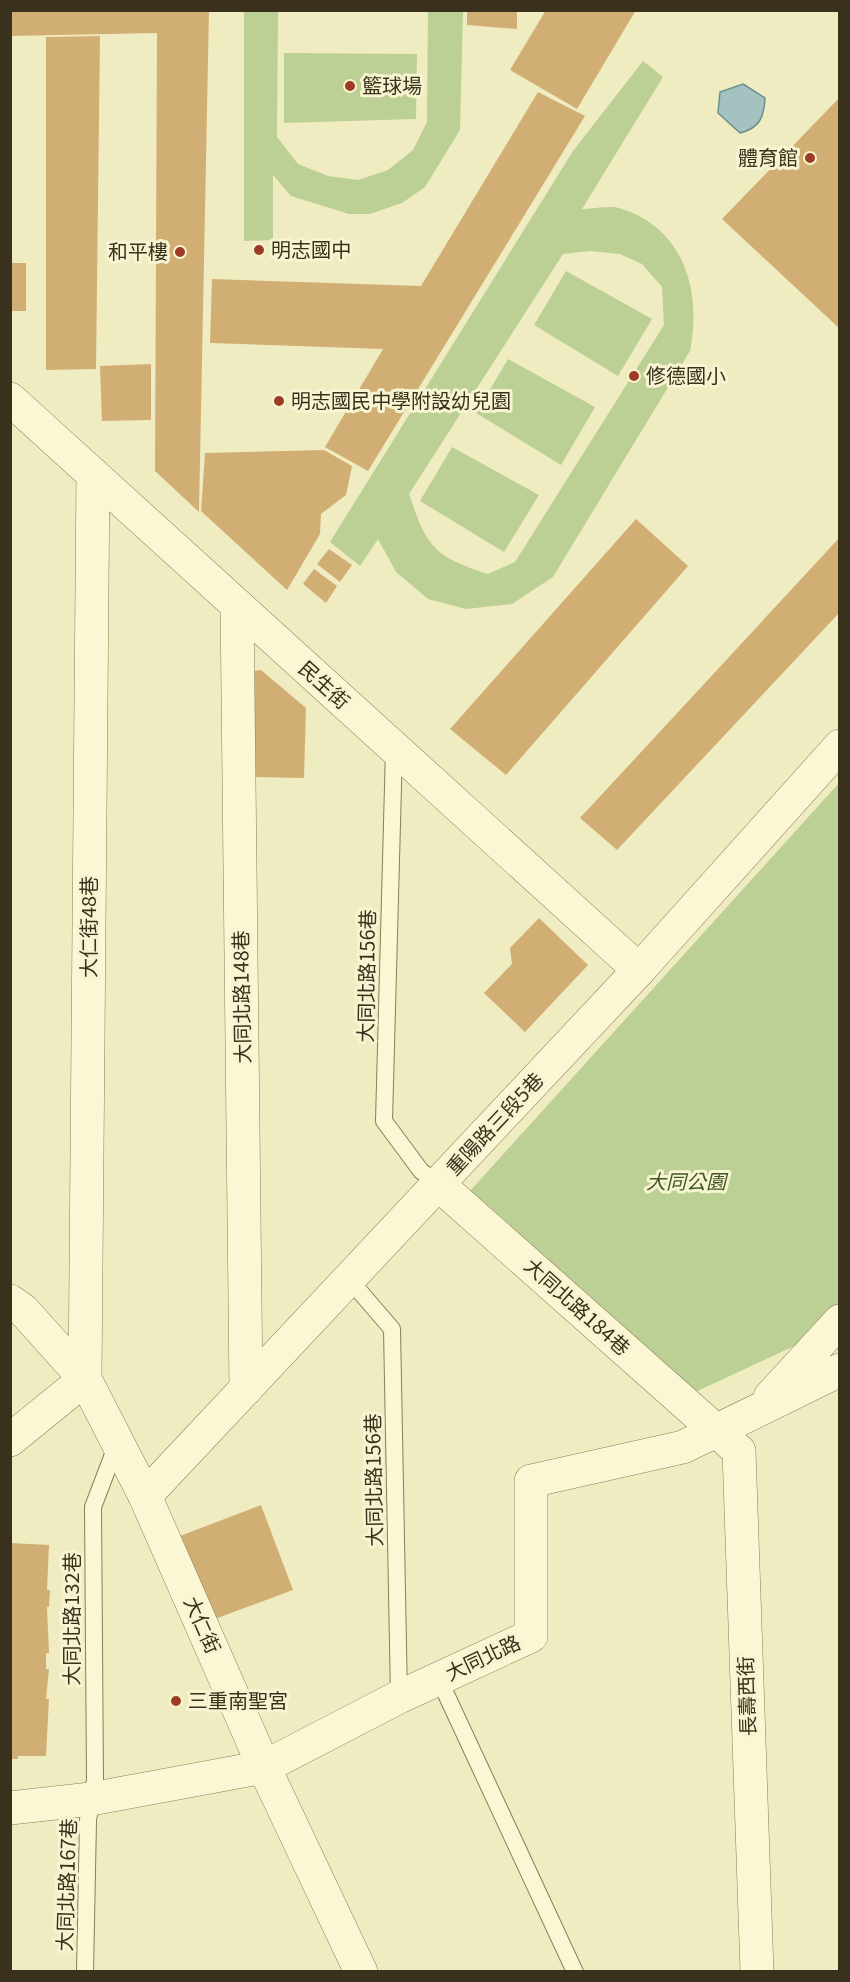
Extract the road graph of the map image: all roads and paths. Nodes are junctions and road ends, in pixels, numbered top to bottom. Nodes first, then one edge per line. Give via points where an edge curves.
1 (10, 399) edge
2 (93, 474) junction
3 (237, 606) junction
4 (840, 746) edge
5 (394, 748) junction
6 (639, 970) junction
7 (438, 1184) junction
8 (349, 1279) junction
9 (10, 1301) edge
10 (840, 1321) edge
11 (840, 1370) edge
12 (85, 1379) junction
13 (246, 1389) junction
14 (756, 1411) junction
15 (716, 1431) junction
16 (10, 1440) edge
17 (118, 1443) junction
18 (145, 1497) junction
19 (439, 1679) junction
20 (399, 1697) junction
21 (264, 1767) junction
22 (92, 1799) junction
23 (10, 1808) edge
24 (85, 1971) edge
25 (361, 1971) edge
26 (575, 1971) edge
27 (757, 1971) edge

1 - 2 street, 民生街
2 - 3 street, 民生街
2 - 12 street, 大仁街48巷
3 - 5 street, 民生街
3 - 13 street, 大同北路148巷
4 - 6 street, 重陽路三段5巷
5 - 6 street, 民生街
5 - 7 lane, 大同北路156巷 via 384,1121 421,1171
6 - 7 street, 重陽路三段5巷
7 - 8 street, 重陽路三段5巷
7 - 15 street, 大同北路184巷
8 - 13 street, 重陽路三段5巷
8 - 20 lane, 大同北路156巷 via 392,1329
9 - 12 street, 大仁街 via 24,1310
10 - 14 street
11 - 14 street, 大同北路
12 - 16 street
12 - 17 street, 大仁街
13 - 18 street, 重陽路三段5巷
14 - 15 street, 大同北路
15 - 19 street, 大同北路 via 683,1447 531,1481 531,1636
15 - 27 street, 長壽西街 via 739,1451
17 - 18 street, 大仁街
17 - 22 lane, 大同北路132巷 via 93,1507
18 - 21 street, 大仁街
19 - 20 street, 大同北路
19 - 26 lane
20 - 21 street, 大同北路
21 - 22 street, 大同北路
21 - 25 street, 大仁街
22 - 23 street, 大同北路
22 - 24 lane, 大同北路167巷 via 88,1821

